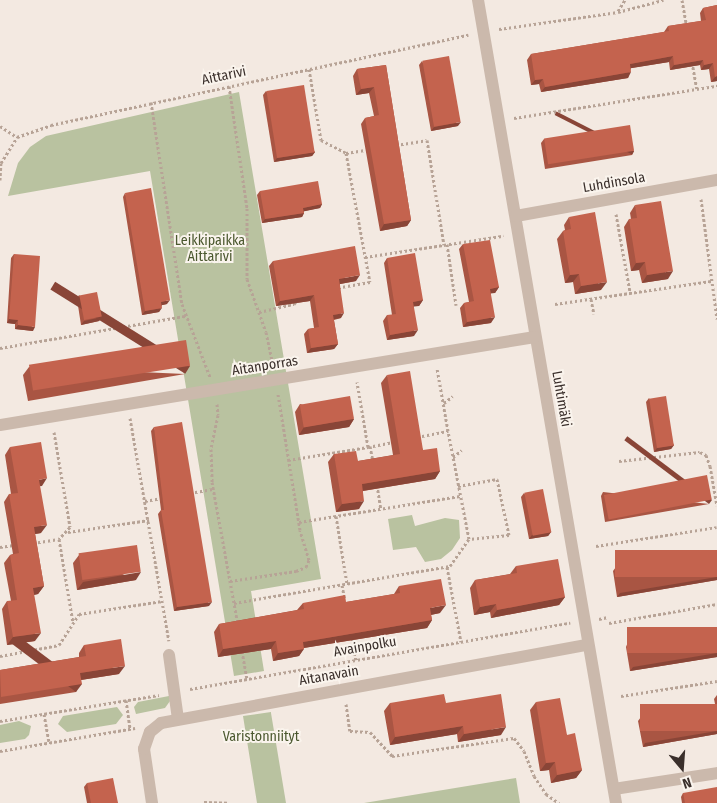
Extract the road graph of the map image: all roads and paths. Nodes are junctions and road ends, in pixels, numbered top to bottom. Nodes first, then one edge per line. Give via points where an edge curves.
1 (478, 0) edge
2 (625, 0) edge
3 (663, 0) edge
4 (682, 0) edge
5 (618, 12) junction
6 (508, 28) dead end
7 (483, 31) junction
8 (688, 36) edge
9 (691, 54) edge
10 (309, 69) junction
11 (229, 86) junction
12 (717, 86) edge
13 (697, 89) junction
14 (498, 119) junction
15 (0, 126) edge
16 (17, 137) junction
17 (391, 146) edge
18 (373, 148) edge
19 (346, 153) junction
20 (0, 180) edge
21 (717, 180) edge
22 (699, 183) junction
23 (613, 199) junction
24 (516, 216) junction
25 (518, 233) junction
26 (445, 244) junction
27 (365, 256) junction
28 (711, 281) junction
29 (326, 290) edge
30 (630, 292) junction
31 (300, 295) edge
32 (591, 299) junction
33 (555, 304) dead end
34 (456, 305) dead end
35 (260, 312) junction
36 (594, 314) dead end
37 (186, 316) dead end
38 (717, 319) edge
39 (535, 337) junction
40 (0, 348) edge
41 (435, 353) junction
42 (354, 366) junction
43 (276, 380) junction
44 (453, 396) dead end
45 (444, 402) junction
46 (127, 405) junction
47 (52, 416) junction
48 (0, 425) edge
49 (448, 431) junction
50 (409, 439) edge
51 (400, 441) edge
52 (369, 446) junction
53 (462, 450) dead end
54 (453, 457) junction
55 (288, 460) junction
56 (619, 461) dead end
57 (373, 464) edge
58 (376, 482) edge
59 (458, 486) junction
60 (214, 489) dead end
61 (184, 494) edge
62 (460, 496) junction
63 (165, 497) edge
64 (145, 500) junction
65 (717, 505) edge
66 (381, 509) junction
67 (336, 516) junction
68 (149, 520) junction
69 (299, 522) junction
70 (717, 527) edge
71 (68, 532) junction
72 (60, 539) junction
73 (469, 539) junction
74 (26, 544) edge
75 (17, 545) edge
76 (596, 546) dead end
77 (0, 547) edge
78 (447, 567) junction
79 (230, 581) dead end
80 (345, 585) junction
81 (162, 601) junction
82 (234, 603) dead end
83 (346, 604) edge
84 (717, 604) edge
85 (608, 617) dead end
86 (583, 621) junction
87 (73, 623) junction
88 (608, 623) dead end
89 (351, 632) edge
90 (461, 642) junction
91 (588, 645) junction
92 (169, 655) joint
93 (0, 656) edge
94 (356, 660) junction
95 (717, 681) edge
96 (344, 689) junction
97 (174, 692) junction
98 (621, 696) dead end
99 (126, 700) junction
100 (44, 714) junction
101 (178, 719) junction
102 (0, 721) edge
103 (154, 726) junction
104 (130, 729) junction
105 (49, 743) junction
106 (0, 751) edge
107 (717, 773) edge
108 (614, 789) junction
109 (204, 802) edge
110 (152, 803) edge
111 (229, 803) edge
112 (559, 803) edge
113 (616, 803) edge

1 - 7 street, Luhtimäki
2 - 5 path
3 - 5 path
4 - 8 path
5 - 6 path
7 - 10 path, Aittarivi
7 - 14 street, Luhtimäki
9 - 13 path
10 - 11 path, Aittarivi
10 - 19 path via 321,140
11 - 16 path, Aittarivi via 51,125
11 - 35 path via 246,208 246,279
12 - 13 path
13 - 14 path
14 - 24 street, Luhtimäki
15 - 16 path
16 - 20 path via 1,163
17 - 26 path via 427,140 432,154
18 - 19 path
19 - 27 path
21 - 22 street, Luhdinsola
22 - 23 street, Luhdinsola
22 - 28 path
23 - 24 street, Luhdinsola
23 - 30 path
24 - 25 street, Luhtimäki
25 - 26 path
25 - 39 street, Luhtimäki
26 - 27 path
26 - 34 path
27 - 29 path via 370,282
28 - 30 path
28 - 38 path
30 - 32 path
31 - 35 path via 294,304
32 - 33 path
32 - 36 path
35 - 43 path
37 - 40 path
39 - 41 street, Aitanporras
39 - 86 street, Luhtimäki
41 - 42 street, Aitanporras
41 - 45 path
42 - 43 street, Aitanporras
42 - 52 path
43 - 46 street, Aitanporras
43 - 55 path
44 - 45 path
45 - 49 path
46 - 47 street, Aitanporras
46 - 64 path
47 - 48 street, Aitanporras
47 - 71 path
49 - 50 path
49 - 54 path
51 - 52 path
52 - 55 path
52 - 57 path
53 - 54 path
54 - 59 path
55 - 69 path
56 - 65 path via 700,452 706,455 710,466
58 - 66 path
59 - 62 path
59 - 73 path via 497,479 509,535
60 - 61 path
62 - 66 path
62 - 73 path
63 - 64 path
64 - 68 path
66 - 67 path
67 - 69 path
67 - 80 path
68 - 71 path
68 - 81 path
69 - 79 path via 309,560 306,567
70 - 76 path
71 - 72 path
72 - 74 path
72 - 87 path
73 - 78 path
75 - 77 path
78 - 80 path
78 - 90 path
80 - 82 path
80 - 83 path
81 - 87 path via 80,614
81 - 92 path
84 - 88 path
85 - 86 path, Avainpolku
86 - 90 path, Avainpolku
86 - 91 street, Luhtimäki
87 - 93 path via 59,645
89 - 94 path
90 - 94 path, Avainpolku
91 - 96 street, Aitanavain
91 - 108 street, Luhtimäki
92 - 97 street
94 - 97 path, Avainpolku
95 - 98 path
96 - 101 street, Aitanavain
96 - 112 path via 350,731 370,732 392,756 514,738 524,750 534,776 546,794
97 - 99 path, Avainpolku
97 - 101 street
99 - 100 path, Avainpolku
99 - 104 path
100 - 102 path, Avainpolku
100 - 105 path
101 - 103 street, Aitanavain
103 - 104 path
103 - 110 street via 144,749
104 - 105 path
105 - 106 path
107 - 108 street
108 - 113 street, Luhtimäki
109 - 111 path

